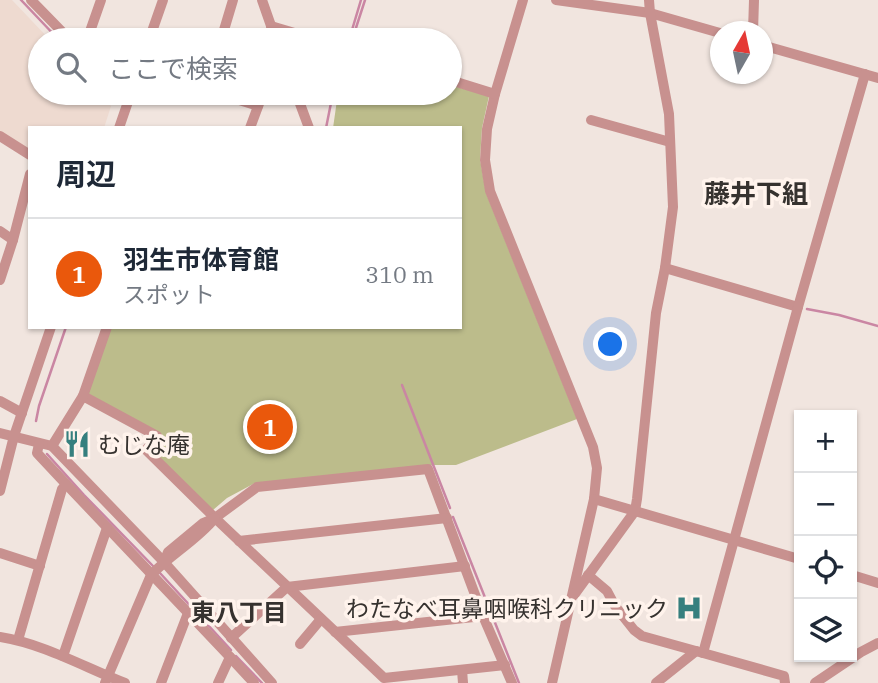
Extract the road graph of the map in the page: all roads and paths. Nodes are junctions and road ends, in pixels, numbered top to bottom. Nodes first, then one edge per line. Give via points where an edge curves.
1 (31, 0) edge
2 (101, 0) edge
3 (163, 0) edge
4 (233, 0) edge
5 (262, 0) edge
6 (523, 0) edge
7 (556, 0) edge
8 (649, 0) edge
9 (754, 0) edge
10 (43, 5) edge
11 (650, 13) junction
12 (753, 21) edge
13 (271, 26) joint
14 (61, 28) edge
15 (91, 28) edge
16 (153, 28) edge
17 (225, 28) edge
18 (278, 28) edge
19 (710, 30) edge
20 (773, 47) edge
21 (865, 74) junction
22 (878, 78) edge
23 (462, 84) edge
24 (495, 94) junction
25 (126, 105) edge
26 (255, 105) edge
27 (300, 105) edge
28 (258, 106) joint
29 (591, 120) dead end
30 (121, 126) edge
31 (251, 126) edge
32 (308, 126) edge
33 (0, 136) edge
34 (670, 142) junction
35 (28, 154) edge
36 (28, 182) edge
37 (0, 231) edge
38 (13, 240) junction
39 (665, 268) junction
40 (0, 280) edge
41 (798, 307) junction
42 (50, 329) edge
43 (106, 329) edge
44 (83, 396) junction
45 (0, 401) edge
46 (22, 413) junction
47 (0, 433) edge
48 (14, 436) junction
49 (39, 444) junction
50 (52, 446) junction
51 (66, 484) junction
52 (0, 491) edge
53 (594, 499) junction
54 (635, 510) junction
55 (215, 518) junction
56 (447, 518) junction
57 (107, 528) junction
58 (735, 539) junction
59 (239, 541) junction
60 (0, 553) edge
61 (794, 557) edge
62 (164, 562) junction
63 (40, 566) junction
64 (465, 566) junction
65 (151, 575) junction
66 (588, 575) junction
67 (857, 577) edge
68 (878, 583) edge
69 (287, 587) junction
70 (571, 598) junction
71 (188, 613) junction
72 (483, 616) junction
73 (321, 619) junction
74 (335, 632) junction
75 (0, 637) edge
76 (18, 640) junction
77 (235, 643) junction
78 (300, 643) dead end
79 (878, 643) edge
80 (699, 652) junction
81 (63, 656) junction
82 (229, 656) junction
83 (505, 665) junction
84 (462, 670) junction
85 (107, 680) edge
86 (400, 680) edge
87 (125, 683) edge
88 (161, 683) edge
89 (218, 683) edge
90 (254, 683) edge
91 (272, 683) edge
92 (463, 683) edge
93 (512, 683) edge
94 (552, 683) edge
95 (656, 683) edge
96 (785, 683) edge
97 (815, 683) edge

1 - 10 street
2 - 15 street
3 - 16 street
4 - 17 street
5 - 13 street
6 - 24 street
7 - 11 street
8 - 11 street
9 - 12 street
10 - 14 street
11 - 19 street
11 - 34 street
13 - 18 street
20 - 21 street
21 - 22 street
21 - 41 street
23 - 24 street
24 - 53 street via 486,129 490,191 593,447 597,468
25 - 30 street
26 - 28 street
27 - 32 street
28 - 31 street
29 - 34 street
33 - 35 street
34 - 39 street via 673,207
36 - 38 street
37 - 38 street
38 - 40 street
39 - 41 street
39 - 54 street
41 - 58 street
42 - 46 street
43 - 44 street
44 - 50 street
44 - 55 street via 158,436 146,450
45 - 46 street
46 - 48 street
47 - 48 street
48 - 49 street
48 - 52 street
49 - 50 street
49 - 51 street via 37,453
50 - 62 street
51 - 57 street
51 - 63 street
53 - 54 street
53 - 70 street
54 - 58 street
54 - 66 street
55 - 56 street via 257,487 428,469
55 - 59 street
55 - 62 street via 168,552
56 - 59 street
56 - 64 street
57 - 65 street
57 - 81 street
58 - 61 street
58 - 80 street
59 - 69 street
60 - 63 street
62 - 65 street
62 - 77 street
63 - 76 street
64 - 69 street
64 - 72 street
65 - 71 street
65 - 85 street
66 - 70 street
66 - 80 street via 607,591 642,636
67 - 68 street
69 - 73 street
69 - 77 street
70 - 94 street
71 - 82 street
71 - 88 street
72 - 74 street
72 - 83 street
73 - 74 street
73 - 78 street
74 - 86 street via 384,678
75 - 76 street
76 - 81 street
77 - 82 street
77 - 91 street
79 - 97 street
80 - 95 street
80 - 96 street via 784,676
81 - 85 street
82 - 89 street
82 - 90 street
83 - 84 street
83 - 93 street
84 - 86 street
84 - 92 street
85 - 87 street

